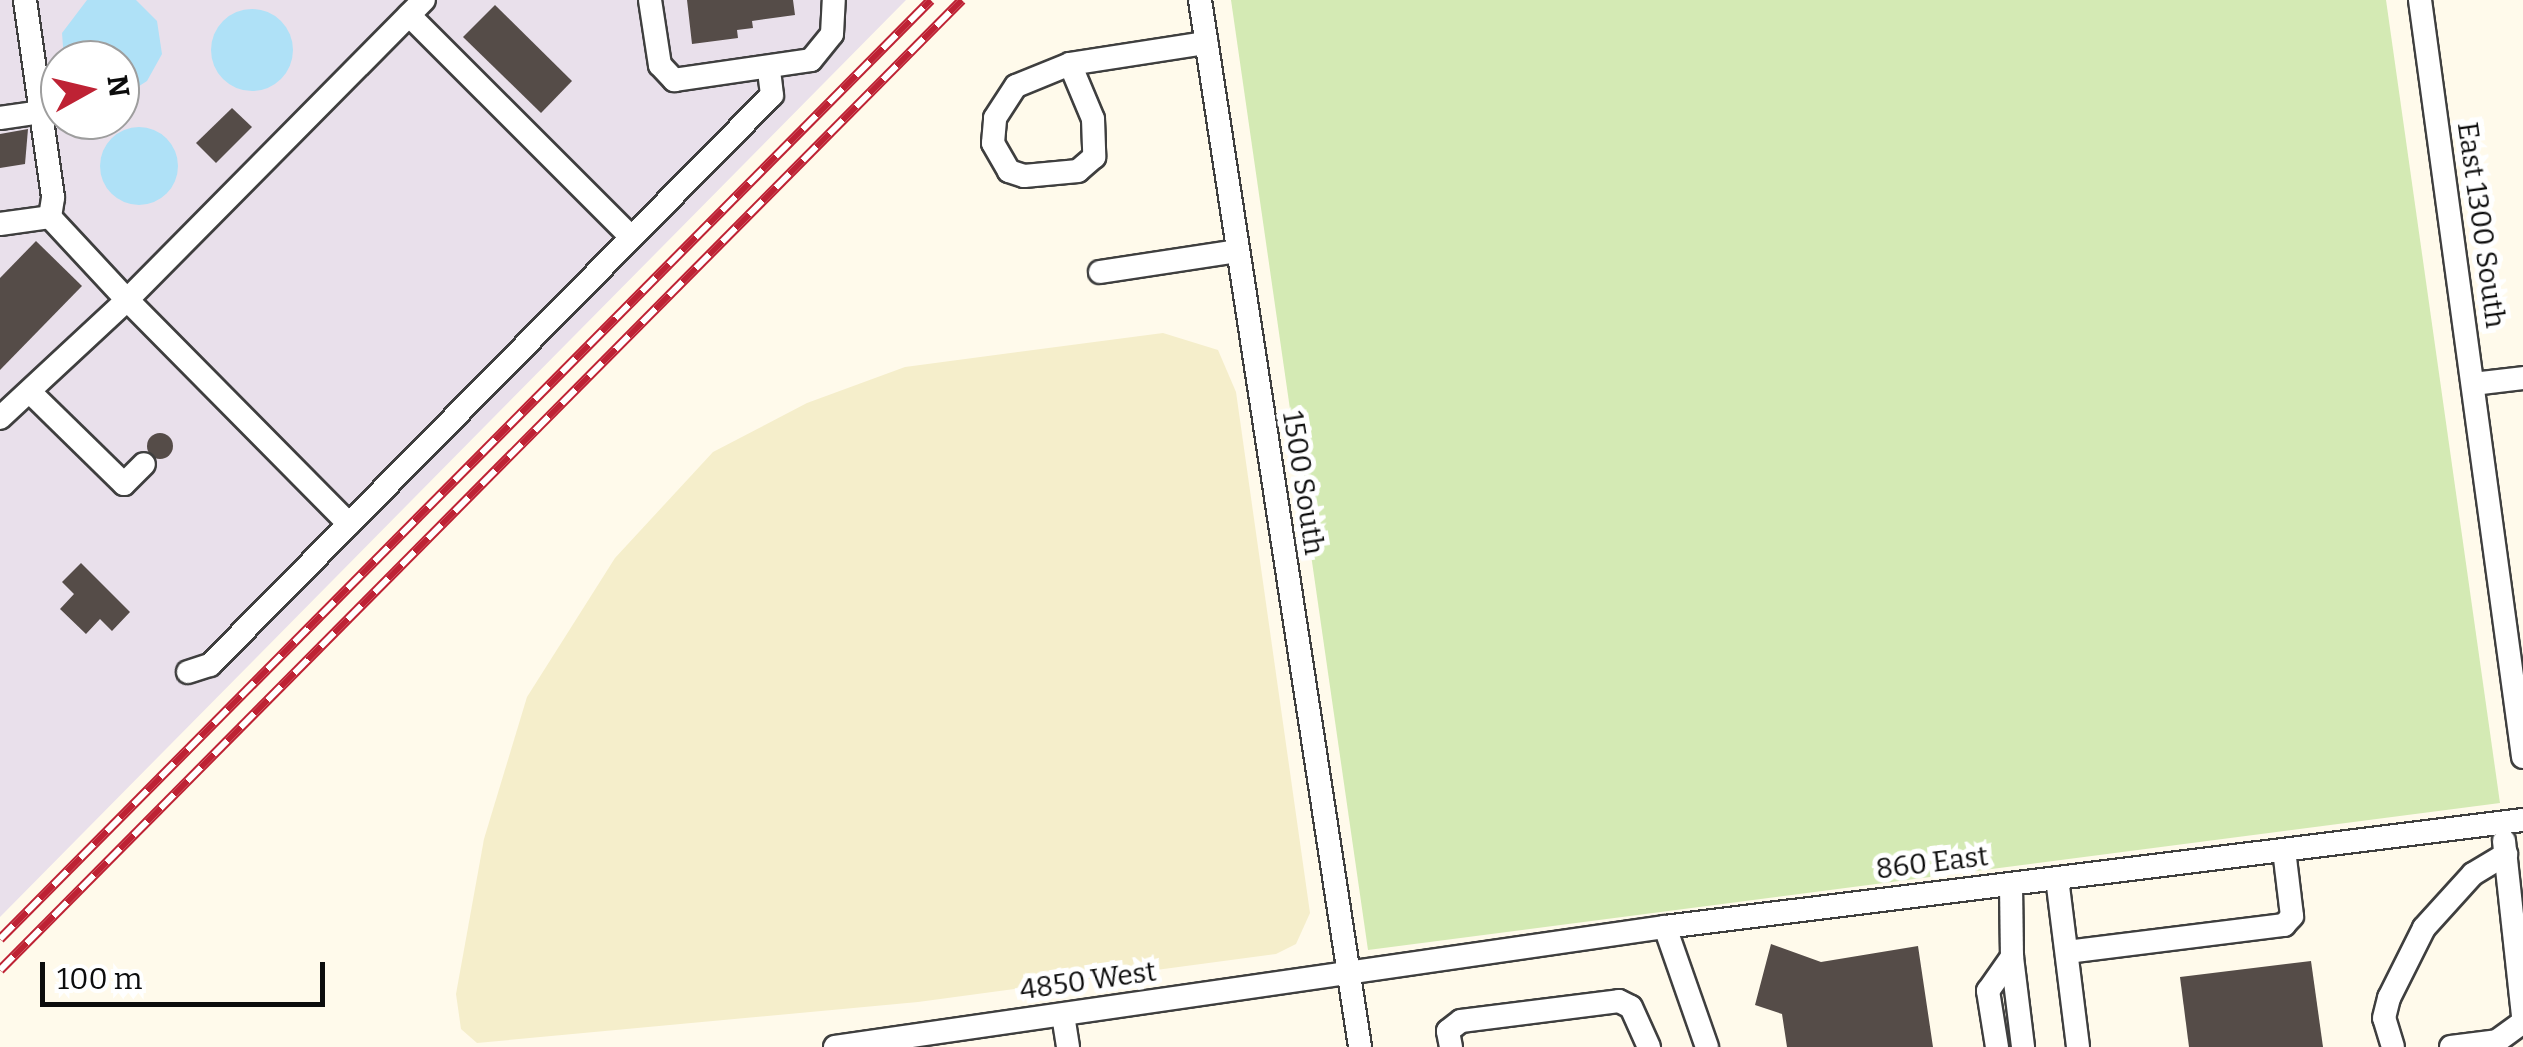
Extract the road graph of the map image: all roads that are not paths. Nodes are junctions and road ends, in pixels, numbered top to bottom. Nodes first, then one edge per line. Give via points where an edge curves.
1 (25, 0) edge
2 (650, 0) edge
3 (834, 0) edge
4 (1200, 0) edge
5 (2420, 0) edge
6 (416, 8) edge
7 (1206, 43) junction
8 (1070, 64) junction
9 (769, 70) junction
10 (40, 99) edge
11 (40, 112) edge
12 (0, 118) edge
13 (44, 140) edge
14 (50, 217) junction
15 (0, 224) edge
16 (632, 237) junction
17 (1237, 251) junction
18 (1100, 272) dead end
19 (127, 300) junction
20 (2523, 378) edge
21 (2473, 384) junction
22 (30, 393) junction
23 (0, 418) edge
24 (144, 464) dead end
25 (349, 524) junction
26 (188, 672) dead end
27 (2523, 756) edge
28 (2513, 821) edge
29 (2284, 850) junction
30 (2506, 854) junction
31 (2058, 878) junction
32 (2011, 884) junction
33 (1665, 926) junction
34 (2066, 952) junction
35 (2012, 957) junction
36 (1350, 974) junction
37 (1064, 1015) junction
38 (2517, 1030) edge
39 (847, 1046) edge
40 (1068, 1047) edge
41 (1360, 1047) edge
42 (1450, 1047) edge
43 (1649, 1047) edge
44 (1707, 1047) edge
45 (1997, 1047) edge
46 (2024, 1047) edge
47 (2078, 1047) edge
48 (2394, 1047) edge
49 (2451, 1047) edge

1 - 10 street
2 - 9 street via 664,75
3 - 9 street via 832,34 823,49 811,60
4 - 7 street, 1500 South
5 - 21 street, East 1300 South
6 - 16 street
6 - 19 street
7 - 8 street
7 - 17 street, 1500 South
8 - 8 street via 1016,86 1003,101 993,143 1009,170 1024,176 1078,171 1094,157 1093,119
9 - 16 street via 772,95
11 - 12 street
13 - 14 street
14 - 15 street
14 - 19 street
16 - 25 street
17 - 18 street
17 - 36 street, 1500 South
19 - 22 street
19 - 25 street
20 - 21 street
21 - 27 street, East 1300 South
22 - 23 street
22 - 24 street via 124,484
25 - 26 street via 210,666
28 - 29 street, 860 East
28 - 30 street
29 - 31 street, 860 East
29 - 34 street via 2292,916 2284,925
30 - 38 street
30 - 48 street via 2474,874 2424,928 2389,998 2384,1018
31 - 32 street, 860 East
31 - 34 street
32 - 33 street, 860 East
32 - 35 street
33 - 36 street, 860 East
33 - 44 street
34 - 47 street
35 - 45 street via 1988,991
35 - 46 street
36 - 37 street, 4850 West
36 - 41 street, 1500 South
37 - 39 street, 4850 West
37 - 40 street
38 - 49 street
42 - 43 street via 1448,1031 1461,1021 1619,1001 1632,1007

